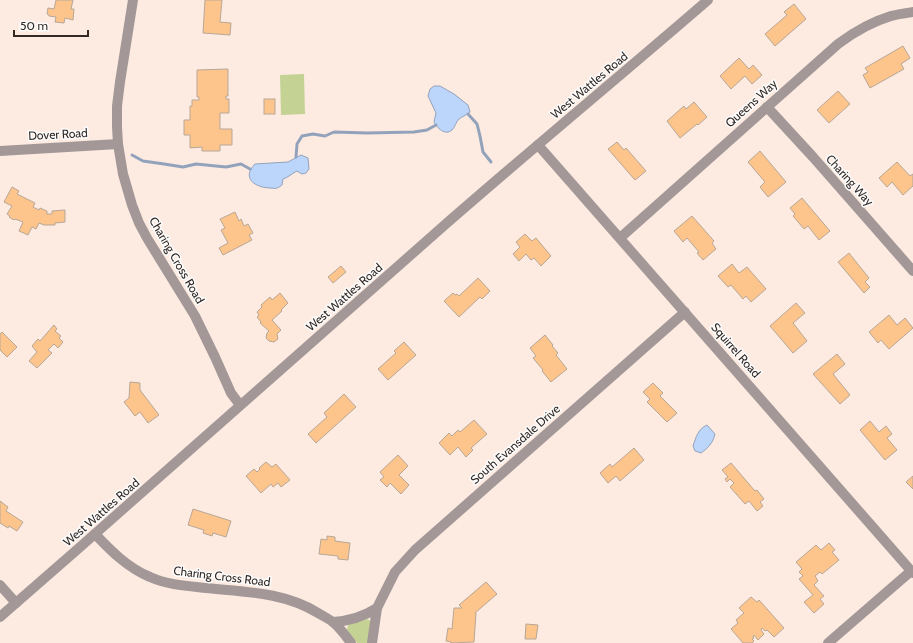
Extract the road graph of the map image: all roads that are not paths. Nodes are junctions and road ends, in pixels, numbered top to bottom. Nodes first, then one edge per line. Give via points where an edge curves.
1 (133, 0) edge
2 (708, 0) edge
3 (913, 12) edge
4 (766, 107) junction
5 (118, 144) junction
6 (538, 145) junction
7 (0, 151) edge
8 (620, 238) junction
9 (913, 271) edge
10 (685, 312) junction
11 (240, 405) junction
12 (95, 534) junction
13 (912, 572) edge
14 (0, 585) edge
15 (16, 603) junction
16 (377, 608) junction
17 (0, 617) edge
18 (333, 622) junction
19 (351, 643) edge
20 (372, 643) edge
21 (828, 643) edge

1 - 5 street, Charing Cross Road via 117,106
2 - 6 street, West Wattles Road
3 - 4 street, Queens Way via 882,19 849,36
4 - 8 street, Queens Way
4 - 9 street, Charing Way
5 - 7 street, Dover Road
5 - 11 street, Charing Cross Road via 127,190 139,223 195,316 231,393
6 - 8 street, Squirrel Road
6 - 11 street, West Wattles Road
8 - 10 street, Squirrel Road
10 - 13 street, Squirrel Road
10 - 16 street, South Evansdale Drive via 415,550 395,572
11 - 12 street, West Wattles Road
12 - 15 street, West Wattles Road
12 - 18 street, Charing Cross Road via 111,552 136,571 162,582 276,596 305,606
13 - 21 street
14 - 15 street
15 - 17 street, West Wattles Road
16 - 18 street via 356,618
16 - 20 street
18 - 19 street, Charing Cross Road

